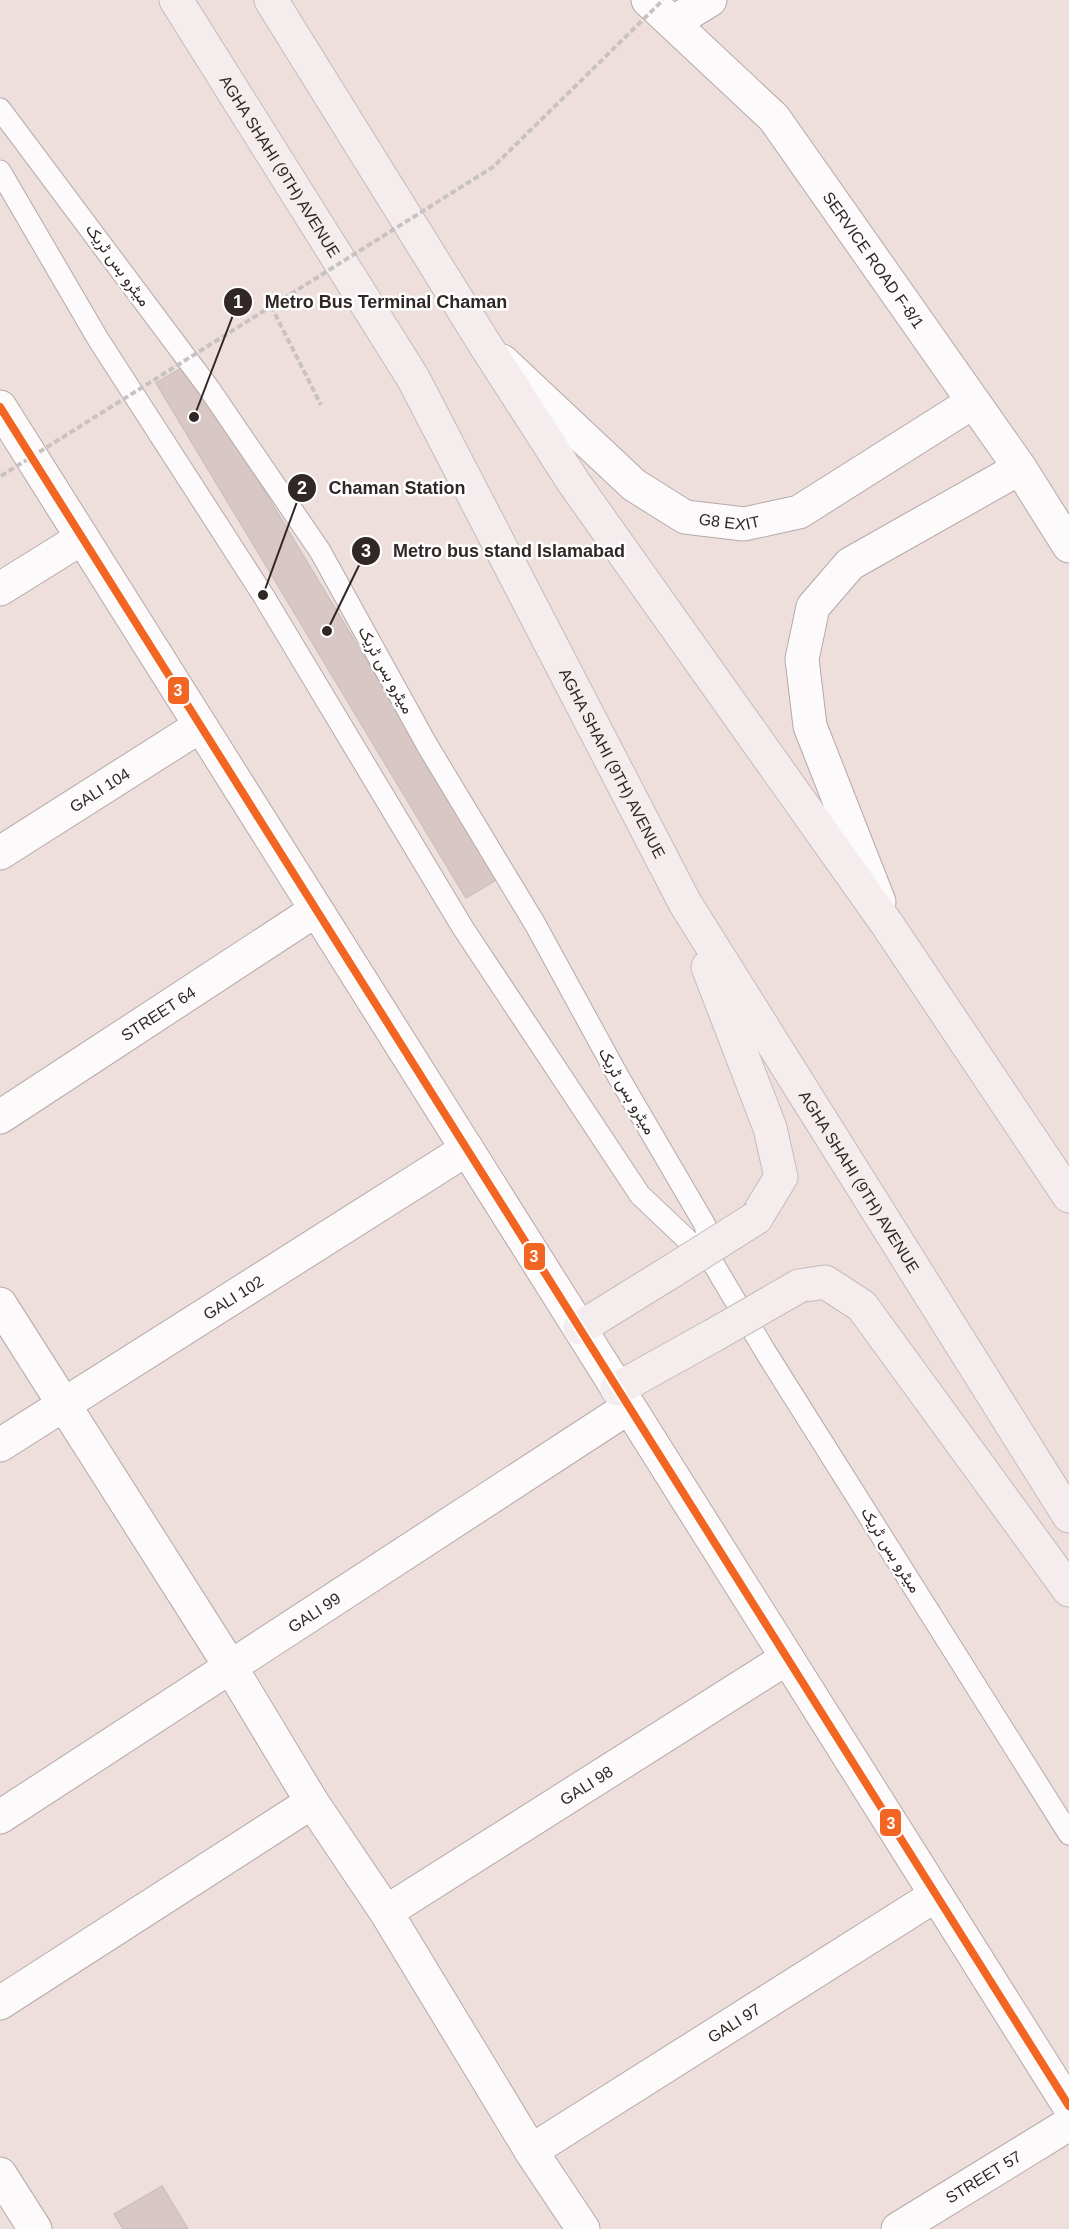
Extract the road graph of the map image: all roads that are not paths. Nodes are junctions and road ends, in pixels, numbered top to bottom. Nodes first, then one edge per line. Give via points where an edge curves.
1 (176, 0) edge
2 (271, 0) edge
3 (648, 0) edge
4 (710, 0) edge
5 (669, 11) edge
6 (0, 109) edge
7 (0, 171) edge
8 (484, 343) junction
9 (973, 402) junction
10 (0, 407) edge
11 (1020, 468) junction
12 (82, 538) junction
13 (1069, 546) edge
14 (0, 589) edge
15 (200, 726) junction
16 (0, 853) edge
17 (685, 903) junction
18 (316, 910) junction
19 (887, 924) junction
20 (0, 1118) edge
21 (467, 1149) junction
22 (1069, 1196) edge
23 (714, 1265) junction
24 (0, 1304) edge
25 (580, 1328) junction
26 (623, 1398) junction
27 (64, 1403) junction
28 (0, 1445) edge
29 (1069, 1516) edge
30 (1069, 1590) edge
31 (787, 1658) junction
32 (230, 1666) junction
33 (312, 1802) junction
34 (0, 1816) edge
35 (1069, 1834) edge
36 (936, 1895) junction
37 (386, 1912) junction
38 (0, 2003) edge
39 (1069, 2106) edge
40 (1069, 2124) edge
41 (531, 2151) junction
42 (0, 2174) edge
43 (18, 2217) edge
44 (583, 2229) edge
45 (898, 2229) edge

1 - 17 main road, AGHA SHAHI (9TH) AVENUE via 413,378
2 - 8 main road
3 - 5 street, SERVICE ROAD F-8/1
4 - 5 street
5 - 9 street, SERVICE ROAD F-8/1 via 774,118
6 - 23 lane, میٹرو بس ٹریک via 208,387 320,551 427,745 535,924 705,1225
7 - 23 lane, میٹرو بس ٹریک via 98,339 263,595 463,928 640,1195
8 - 9 street, G8 EXIT via 634,485 685,517 744,524 799,512
8 - 19 main road via 574,483
9 - 11 street, SERVICE ROAD F-8/1
10 - 12 street
11 - 13 street, SERVICE ROAD F-8/1
11 - 19 street via 850,564 813,607 802,658 810,726
12 - 14 street
12 - 15 street
15 - 16 street, GALI 104
15 - 18 street
17 - 25 main road, bridge via 770,1128 781,1177 756,1218
17 - 29 main road, AGHA SHAHI (9TH) AVENUE
18 - 20 street, STREET 64
18 - 21 street
19 - 22 main road
21 - 25 street
21 - 27 street, GALI 102
23 - 35 lane, میٹرو بس ٹریک
24 - 27 street
25 - 26 street
26 - 30 main road, bridge via 714,1335 799,1286 825,1282 862,1306
26 - 31 street
26 - 32 street, GALI 99
27 - 28 street, GALI 102
27 - 32 street
31 - 36 street
31 - 37 street, GALI 98
32 - 33 street
32 - 34 street, GALI 99
33 - 37 street
33 - 38 street
36 - 39 street
36 - 41 street, GALI 97
37 - 41 street
40 - 45 street, STREET 57
41 - 44 street
42 - 43 street

